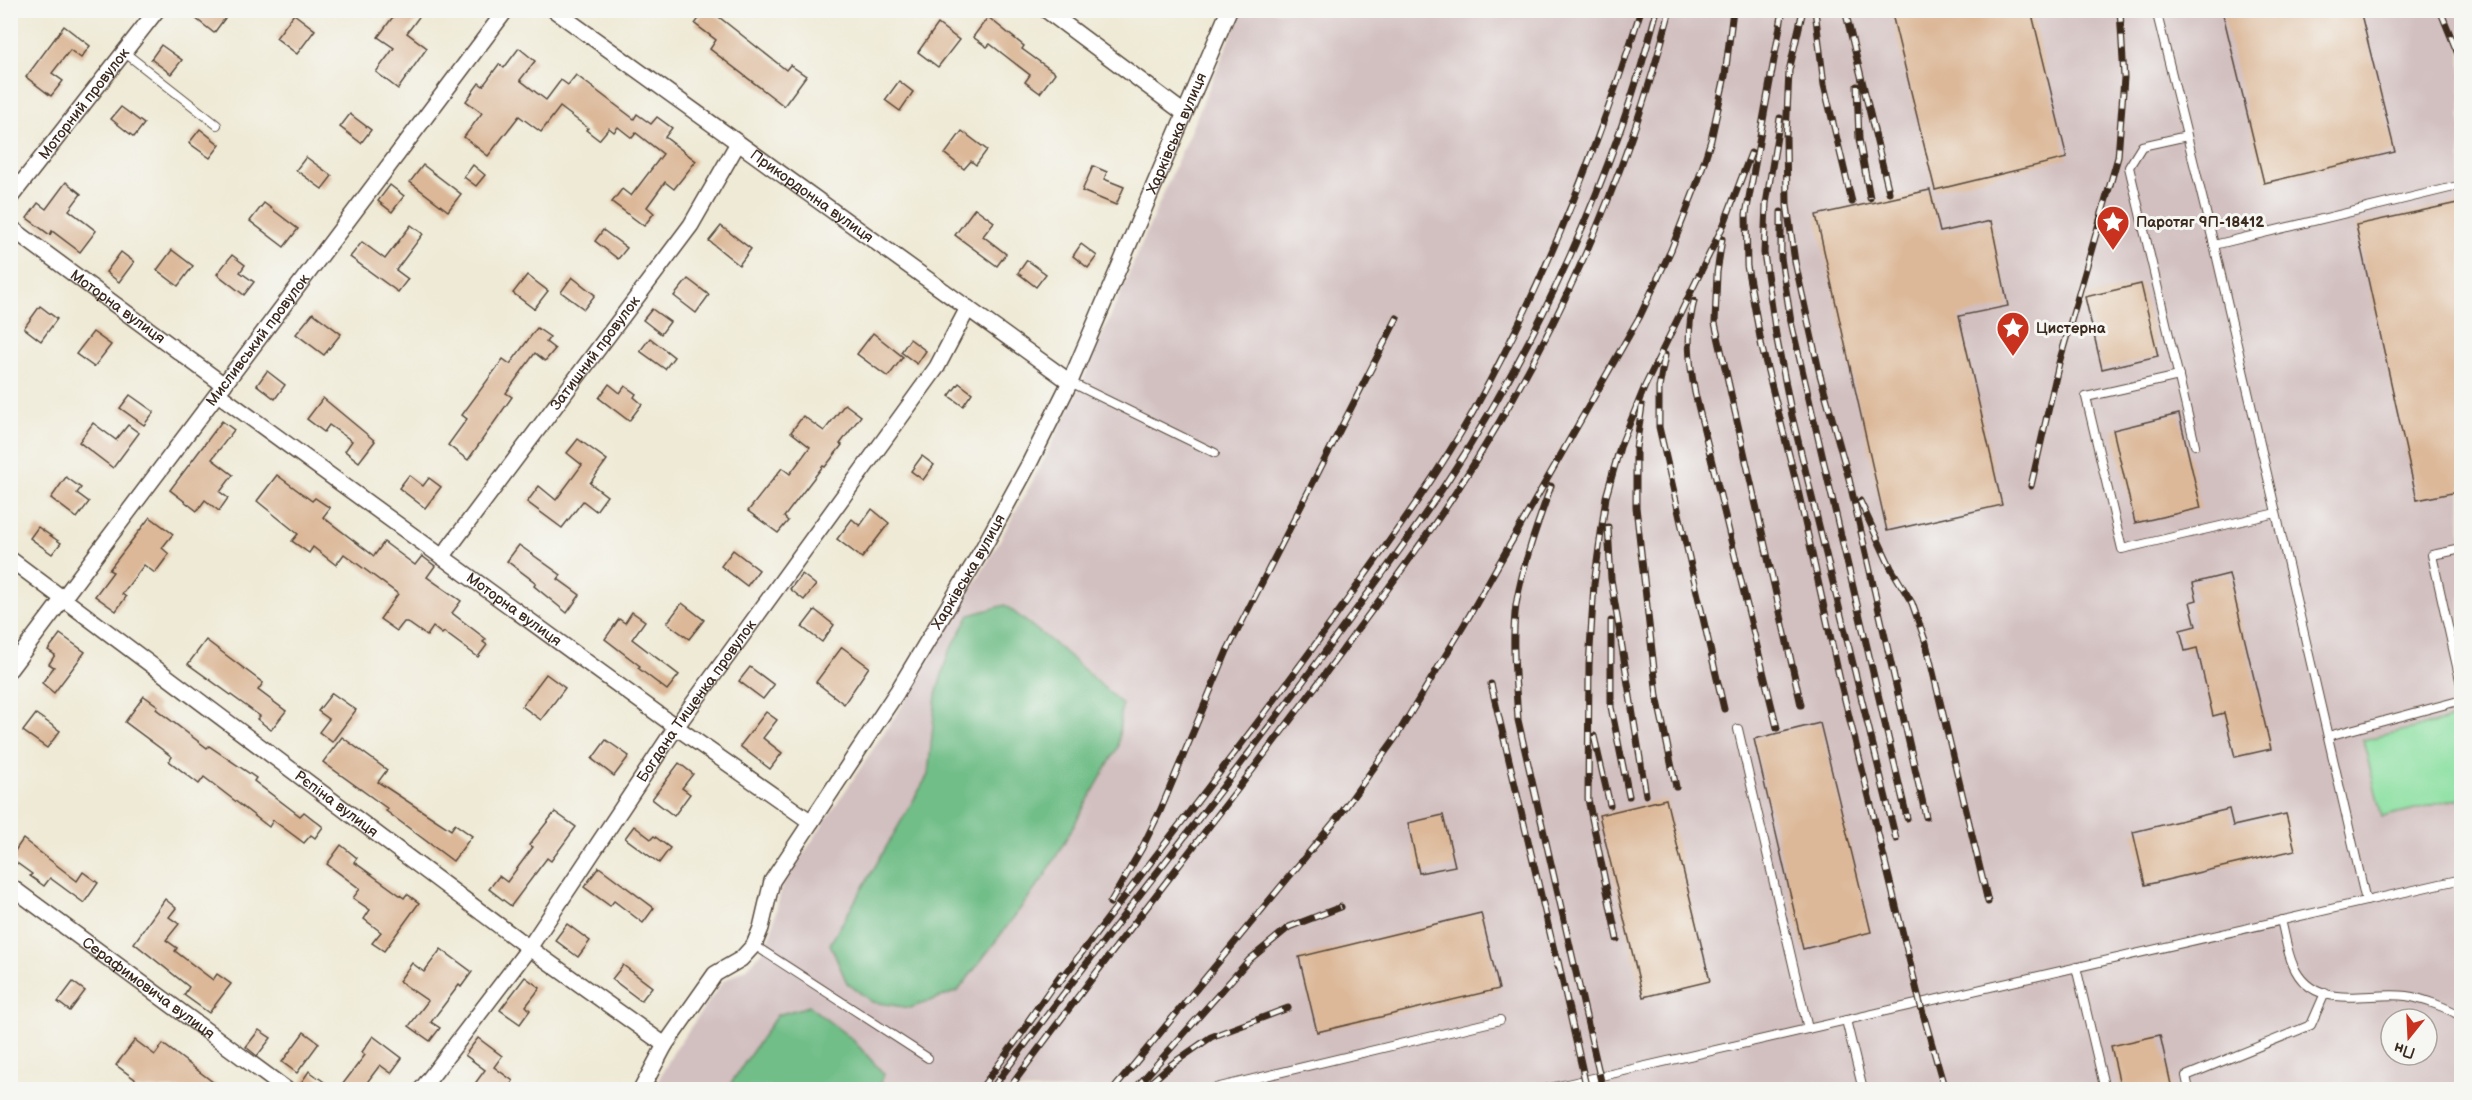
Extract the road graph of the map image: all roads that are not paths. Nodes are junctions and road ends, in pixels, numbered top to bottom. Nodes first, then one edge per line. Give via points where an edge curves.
1 (157, 10) edge
2 (506, 10) edge
3 (554, 10) edge
4 (1047, 10) edge
5 (1229, 10) edge
6 (2156, 10) edge
7 (124, 52) junction
8 (1184, 113) junction
9 (217, 125) dead end
10 (2187, 136) junction
11 (738, 143) junction
12 (2462, 185) edge
13 (10, 198) edge
14 (10, 227) edge
15 (2214, 245) junction
16 (968, 308) junction
17 (2179, 376) junction
18 (1071, 382) junction
19 (221, 389) junction
20 (2195, 445) dead end
21 (1215, 453) dead end
22 (2276, 513) junction
23 (2462, 549) edge
24 (442, 557) junction
25 (10, 559) edge
26 (64, 598) junction
27 (10, 669) edge
28 (2462, 689) edge
29 (2462, 700) edge
30 (675, 727) junction
31 (1738, 729) dead end
32 (2328, 736) junction
33 (811, 822) junction
34 (2462, 879) edge
35 (10, 886) edge
36 (2366, 901) junction
37 (2282, 920) junction
38 (754, 945) junction
39 (529, 948) junction
40 (2076, 968) junction
41 (2325, 993) junction
42 (2462, 1017) edge
43 (1500, 1020) dead end
44 (1845, 1020) junction
45 (1808, 1029) junction
46 (664, 1045) junction
47 (928, 1058) dead end
48 (287, 1089) edge
49 (421, 1089) edge
50 (641, 1089) edge
51 (1207, 1089) edge
52 (1542, 1089) edge
53 (1863, 1089) edge
54 (2105, 1089) edge
55 (2189, 1089) edge

1 - 7 street, Моторний провулок
2 - 19 street, Мисливський провулок
3 - 11 street, Прикордонна вулиця
4 - 8 street
5 - 8 street, Харківська вулиця
6 - 10 lane
7 - 9 lane
7 - 13 street, Моторний провулок
8 - 18 street, Харківська вулиця
10 - 15 lane
10 - 17 lane via 2142,146 2129,167
11 - 16 street, Прикордонна вулиця
11 - 24 street, Затишний провулок via 691,225
12 - 15 lane
14 - 19 street, Моторна вулиця
15 - 22 lane
16 - 18 street, Прикордонна вулиця
16 - 30 street, Богдана Тищенка провулок via 938,368
17 - 20 lane
17 - 22 lane via 2086,397 2122,549
18 - 21 lane
18 - 33 street, Харківська вулиця via 976,560 897,692
19 - 24 street, Моторна вулиця
19 - 26 street, Мисливський провулок
22 - 32 lane
23 - 28 lane via 2432,555
24 - 30 street, Моторна вулиця
25 - 26 street, Рєпіна вулиця
26 - 27 street, Мисливський провулок
26 - 39 street, Рєпіна вулиця
29 - 32 lane
30 - 33 street, Моторна вулиця
30 - 39 street, Богдана Тищенка провулок
31 - 45 lane
32 - 36 lane
33 - 38 street, Харківська вулиця via 772,882
34 - 36 lane
35 - 48 street, Серафимовича вулиця
36 - 37 lane
37 - 40 lane
37 - 41 lane via 2293,966 2310,988
38 - 46 street via 741,959 715,974
38 - 47 lane
39 - 46 street, Рєпіна вулиця
39 - 49 street, Богдана Тищенка провулок
40 - 44 lane
40 - 54 lane
41 - 42 lane via 2342,998 2406,996
41 - 55 lane via 2311,1025 2186,1076
43 - 51 lane
44 - 45 lane
44 - 53 lane
45 - 52 lane
46 - 50 street

